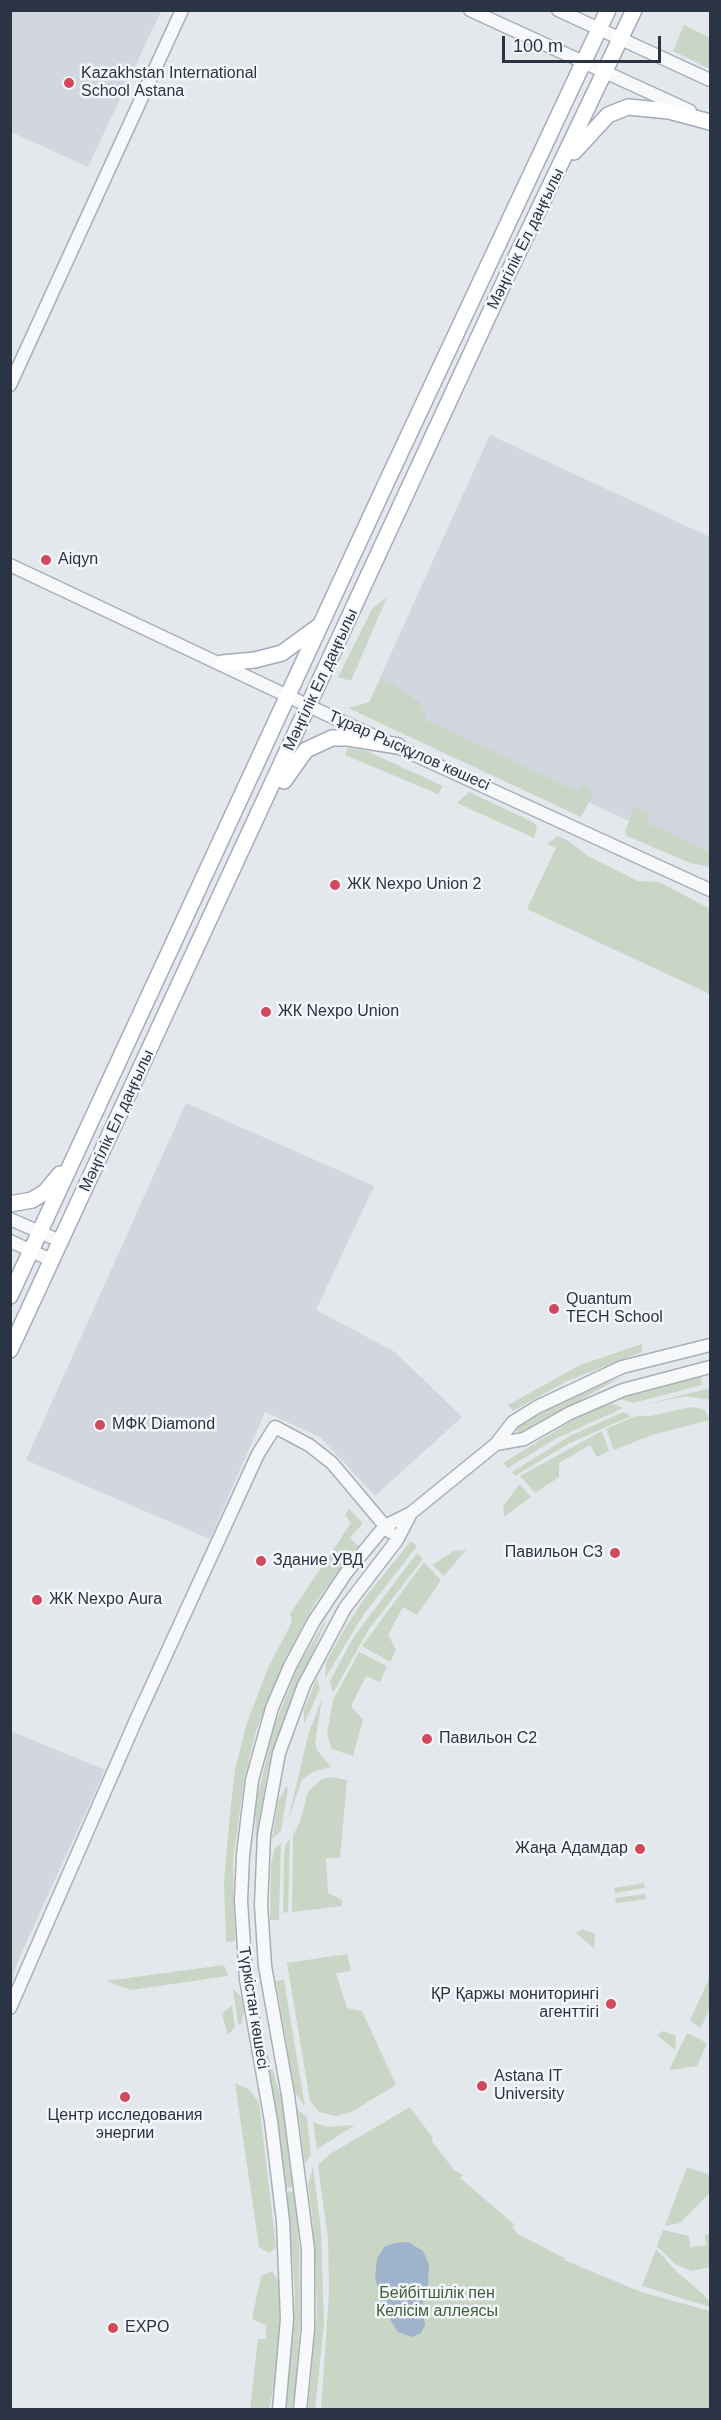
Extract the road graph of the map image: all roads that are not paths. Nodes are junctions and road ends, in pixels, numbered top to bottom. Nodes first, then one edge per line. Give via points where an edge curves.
1 (182, 10) edge
2 (470, 10) edge
3 (558, 10) edge
4 (608, 10) edge
5 (634, 10) edge
6 (600, 29) junction
7 (621, 38) junction
8 (584, 63) junction
9 (605, 73) junction
10 (711, 80) edge
11 (711, 121) edge
12 (551, 187) junction
13 (10, 385) edge
14 (10, 565) edge
15 (321, 624) junction
16 (222, 663) junction
17 (288, 696) junction
18 (309, 705) junction
19 (398, 746) junction
20 (238, 859) junction
21 (711, 890) edge
22 (89, 1128) junction
23 (10, 1204) edge
24 (10, 1219) edge
25 (39, 1232) junction
26 (10, 1241) edge
27 (60, 1241) junction
28 (30, 1250) junction
29 (51, 1260) junction
30 (10, 1296) edge
31 (711, 1345) edge
32 (10, 1350) edge
33 (711, 1366) edge
34 (496, 1444) junction
35 (411, 1513) junction
36 (385, 1526) junction
37 (397, 1540) junction
38 (10, 2008) edge
39 (279, 2409) edge
40 (300, 2409) edge

1 - 13 street
2 - 8 street
3 - 6 street
4 - 6 main road, Мәңгілік Ел даңғылы
5 - 7 main road, Мәңгілік Ел даңғылы
6 - 7 street
6 - 8 main road, Мәңгілік Ел даңғылы
7 - 9 main road, Мәңгілік Ел даңғылы
7 - 10 street
8 - 9 street
8 - 15 main road, Мәңгілік Ел даңғылы
9 - 11 street
9 - 12 main road, Мәңгілік Ел даңғылы
11 - 12 main road via 646,107 616,110 584,139
12 - 18 main road, Мәңгілік Ел даңғылы
14 - 16 street, Тұрар Рысқұлов көшесі
15 - 16 main road via 282,653
15 - 17 main road, Мәңгілік Ел даңғылы
16 - 17 street, Тұрар Рысқұлов көшесі
17 - 18 street, Тұрар Рысқұлов көшесі
17 - 22 main road, Мәңгілік Ел даңғылы
18 - 19 street, Тұрар Рысқұлов көшесі
18 - 20 main road, Мәңгілік Ел даңғылы
19 - 20 main road via 332,738 306,750
19 - 21 street, Тұрар Рысқұлов көшесі
20 - 27 main road, Мәңгілік Ел даңғылы
22 - 23 main road via 55,1183 32,1200
22 - 25 main road, Мәңгілік Ел даңғылы
24 - 25 street
25 - 27 street
25 - 28 main road, Мәңгілік Ел даңғылы
26 - 28 street
27 - 29 main road, Мәңгілік Ел даңғылы
28 - 29 street
28 - 30 main road, Мәңгілік Ел даңғылы
29 - 32 main road, Мәңгілік Ел даңғылы
31 - 34 street, Түркістан көшесі via 622,1367 569,1391 513,1422
33 - 34 street, Түркістан көшесі via 623,1390 524,1439
34 - 35 street, Түркістан көшесі
35 - 36 street, Түркістан көшесі
35 - 37 street, Түркістан көшесі
36 - 37 street
36 - 38 street via 333,1463 275,1427 258,1454 136,1720
36 - 39 street, Түркістан көшесі via 332,1594 290,1666 263,1736 248,1805 242,1878 243,1951 275,2146 287,2293
37 - 40 street, Түркістан көшесі via 345,1608 304,1685 279,1753 264,1834 261,1905 266,1966 308,2249 308,2329

